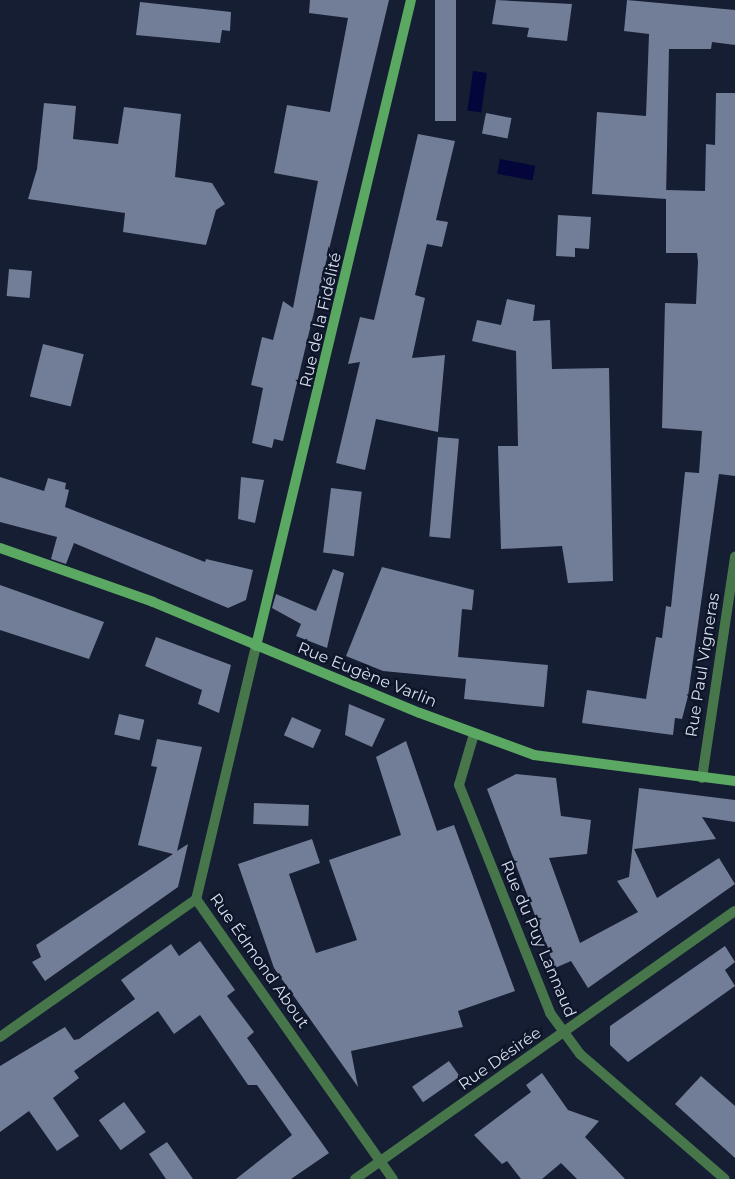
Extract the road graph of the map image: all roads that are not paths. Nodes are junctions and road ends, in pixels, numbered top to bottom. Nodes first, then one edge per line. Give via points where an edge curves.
1 (411, 0) edge
2 (0, 548) edge
3 (735, 556) edge
4 (256, 646) junction
5 (474, 734) junction
6 (702, 778) junction
7 (735, 781) edge
8 (196, 899) junction
9 (735, 911) edge
10 (562, 1034) junction
11 (0, 1037) edge
12 (380, 1161) junction
13 (354, 1179) edge
14 (393, 1179) edge
15 (725, 1179) edge

1 - 4 street, Rue de la Fidélité
2 - 4 street, Rue Eugène Varlin via 153,602
3 - 6 street, Rue Paul Vigneras
4 - 5 street, Rue Eugène Varlin
4 - 8 street, Rue Édmond About
5 - 6 street, Rue Eugène Varlin via 566,762
5 - 10 street, Rue du Puy Lannaud via 459,785 550,1013
6 - 7 street, Rue Eugène Varlin
8 - 11 street
8 - 12 street, Rue Édmond About
9 - 10 street, Rue Désirée
10 - 12 street, Rue Désirée
10 - 15 street, Rue du Puy Lannaud
12 - 13 street, Rue Désirée
12 - 14 street, Rue Édmond About

